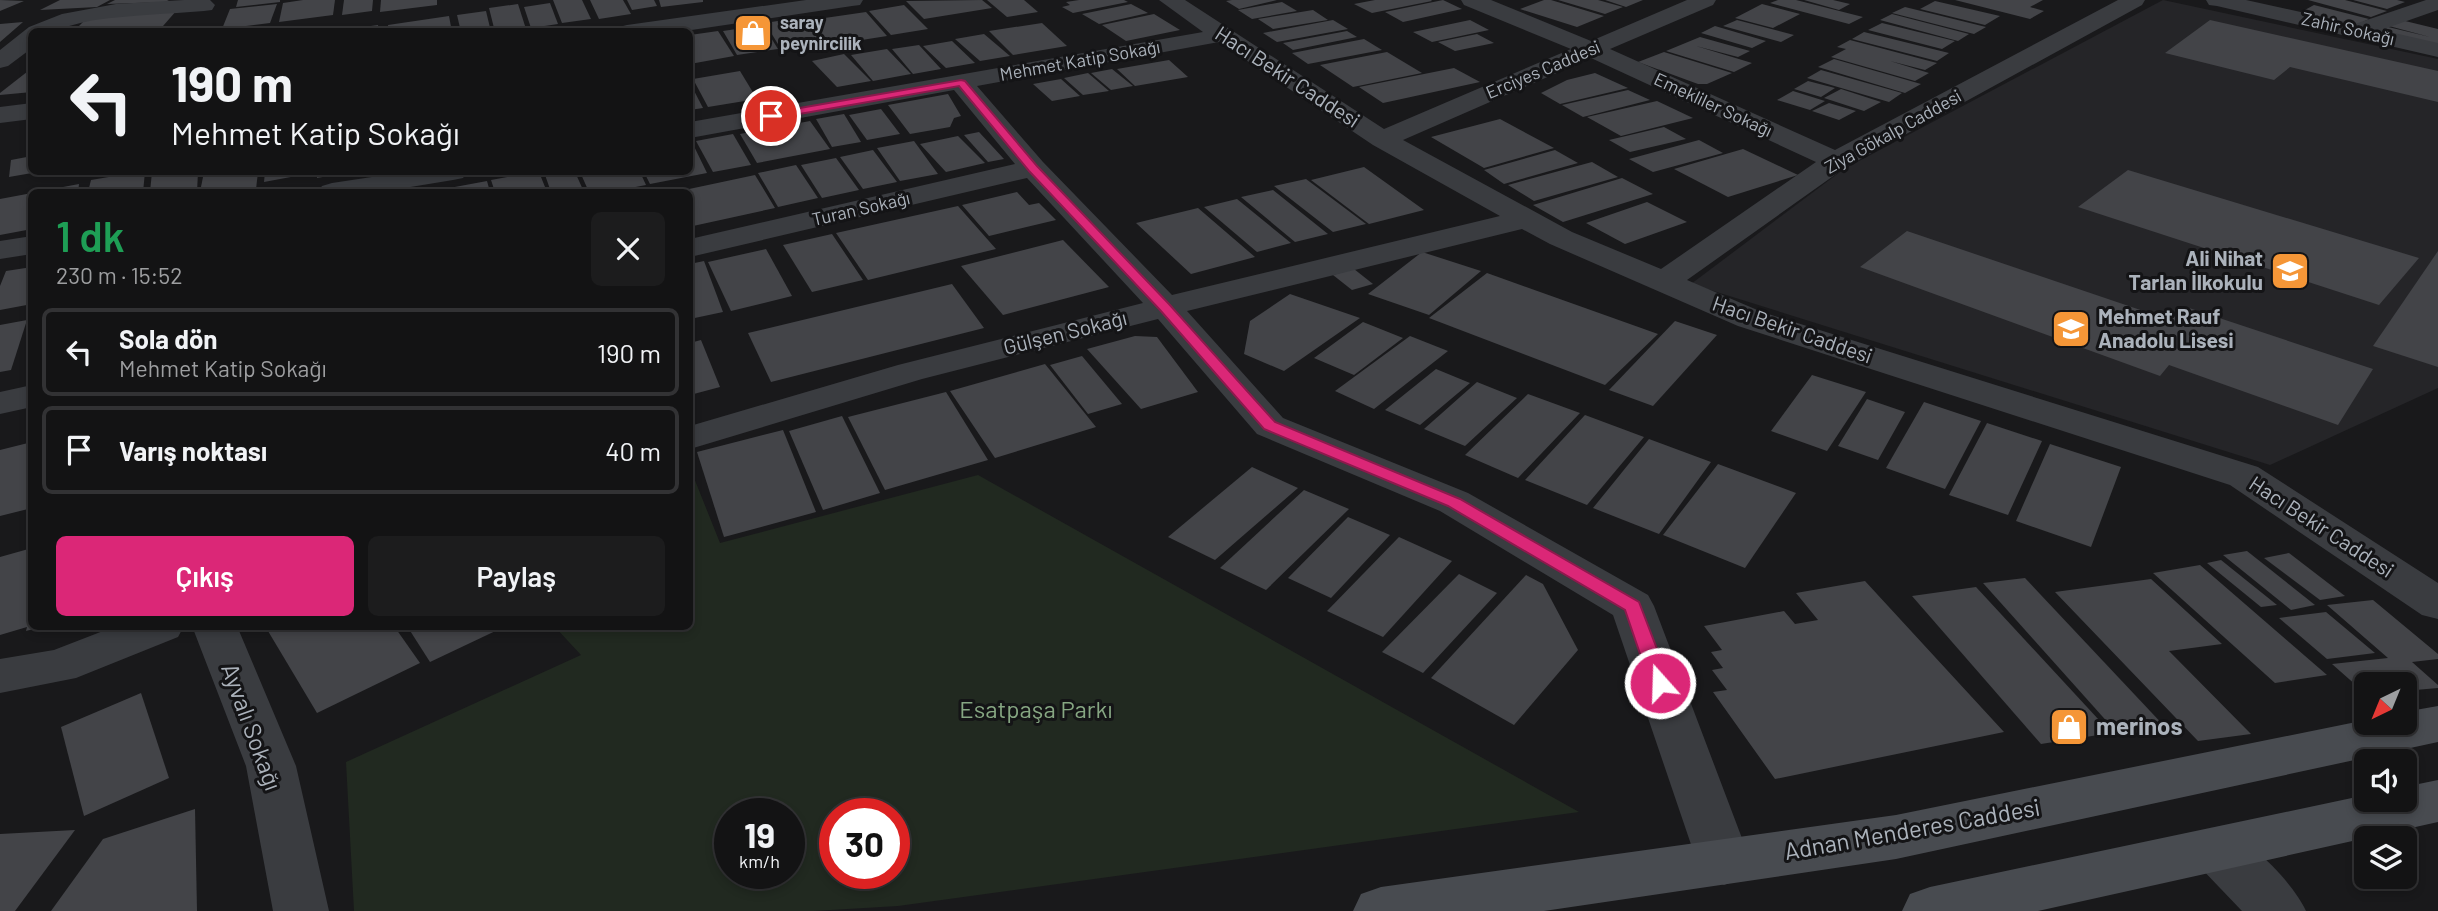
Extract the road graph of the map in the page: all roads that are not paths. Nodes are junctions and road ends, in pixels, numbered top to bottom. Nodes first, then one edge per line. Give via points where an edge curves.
1 (852, 0) edge
2 (1170, 0) edge
3 (1472, 0) edge
4 (1704, 0) edge
5 (2134, 0) edge
6 (2217, 0) edge
7 (205, 3) edge
8 (2438, 3) edge
9 (2279, 6) edge
10 (738, 8) edge
11 (44, 28) edge
12 (183, 28) edge
13 (646, 28) edge
14 (2357, 31) junction
15 (1223, 35) junction
16 (28, 39) edge
17 (1591, 49) junction
18 (2438, 50) edge
19 (0, 61) edge
20 (961, 83) junction
21 (28, 112) edge
22 (0, 115) edge
23 (693, 129) edge
24 (1382, 139) junction
25 (1836, 161) junction
26 (1033, 168) junction
27 (435, 175) edge
28 (350, 189) edge
29 (1525, 219) junction
30 (28, 246) edge
31 (693, 247) edge
32 (0, 250) edge
33 (1664, 282) junction
34 (1165, 307) junction
35 (28, 397) edge
36 (0, 403) edge
37 (693, 437) edge
38 (2438, 604) edge
39 (152, 630) edge
40 (216, 630) edge
41 (0, 677) edge
42 (2438, 724) edge
43 (2438, 801) edge
44 (2217, 849) junction
45 (1724, 862) junction
46 (301, 911) edge
47 (1381, 911) edge
48 (1930, 911) edge
49 (2278, 911) edge

1 - 10 street
2 - 15 street, Hacı Bekir Caddesi
3 - 17 street, Emekliler Sokağı
4 - 17 street, Erciyes Caddesi
5 - 25 street, Ziya Gökalp Caddesi
6 - 9 street, Zahir Sokağı
7 - 11 street via 85,15
7 - 12 street
8 - 14 street
9 - 14 street, Zahir Sokağı
10 - 13 street
14 - 18 street, Zahir Sokağı
15 - 20 street, Mehmet Katip Sokağı
15 - 24 street, Hacı Bekir Caddesi
16 - 19 street
17 - 24 street, Erciyes Caddesi
17 - 25 street, Emekliler Sokağı
20 - 23 street, Mehmet Katip Sokağı
20 - 26 street
21 - 22 street
24 - 29 street, Hacı Bekir Caddesi
25 - 33 street, Ziya Gökalp Caddesi
26 - 31 street, Turan Sokağı
26 - 34 street
27 - 28 street
29 - 33 street, Hacı Bekir Caddesi
29 - 34 street, Gülşen Sokağı
30 - 32 street
33 - 38 street, Hacı Bekir Caddesi via 1749,319 2244,477
34 - 37 street, Gülşen Sokağı via 910,372
34 - 45 street via 1270,426 1454,502 1632,606
35 - 36 street
39 - 41 street via 60,666
40 - 46 street, Ayvalı Sokağı via 271,766
42 - 45 street, Adnan Menderes Caddesi via 1896,837
43 - 44 street
44 - 48 street
44 - 49 street
45 - 47 street, Adnan Menderes Caddesi

